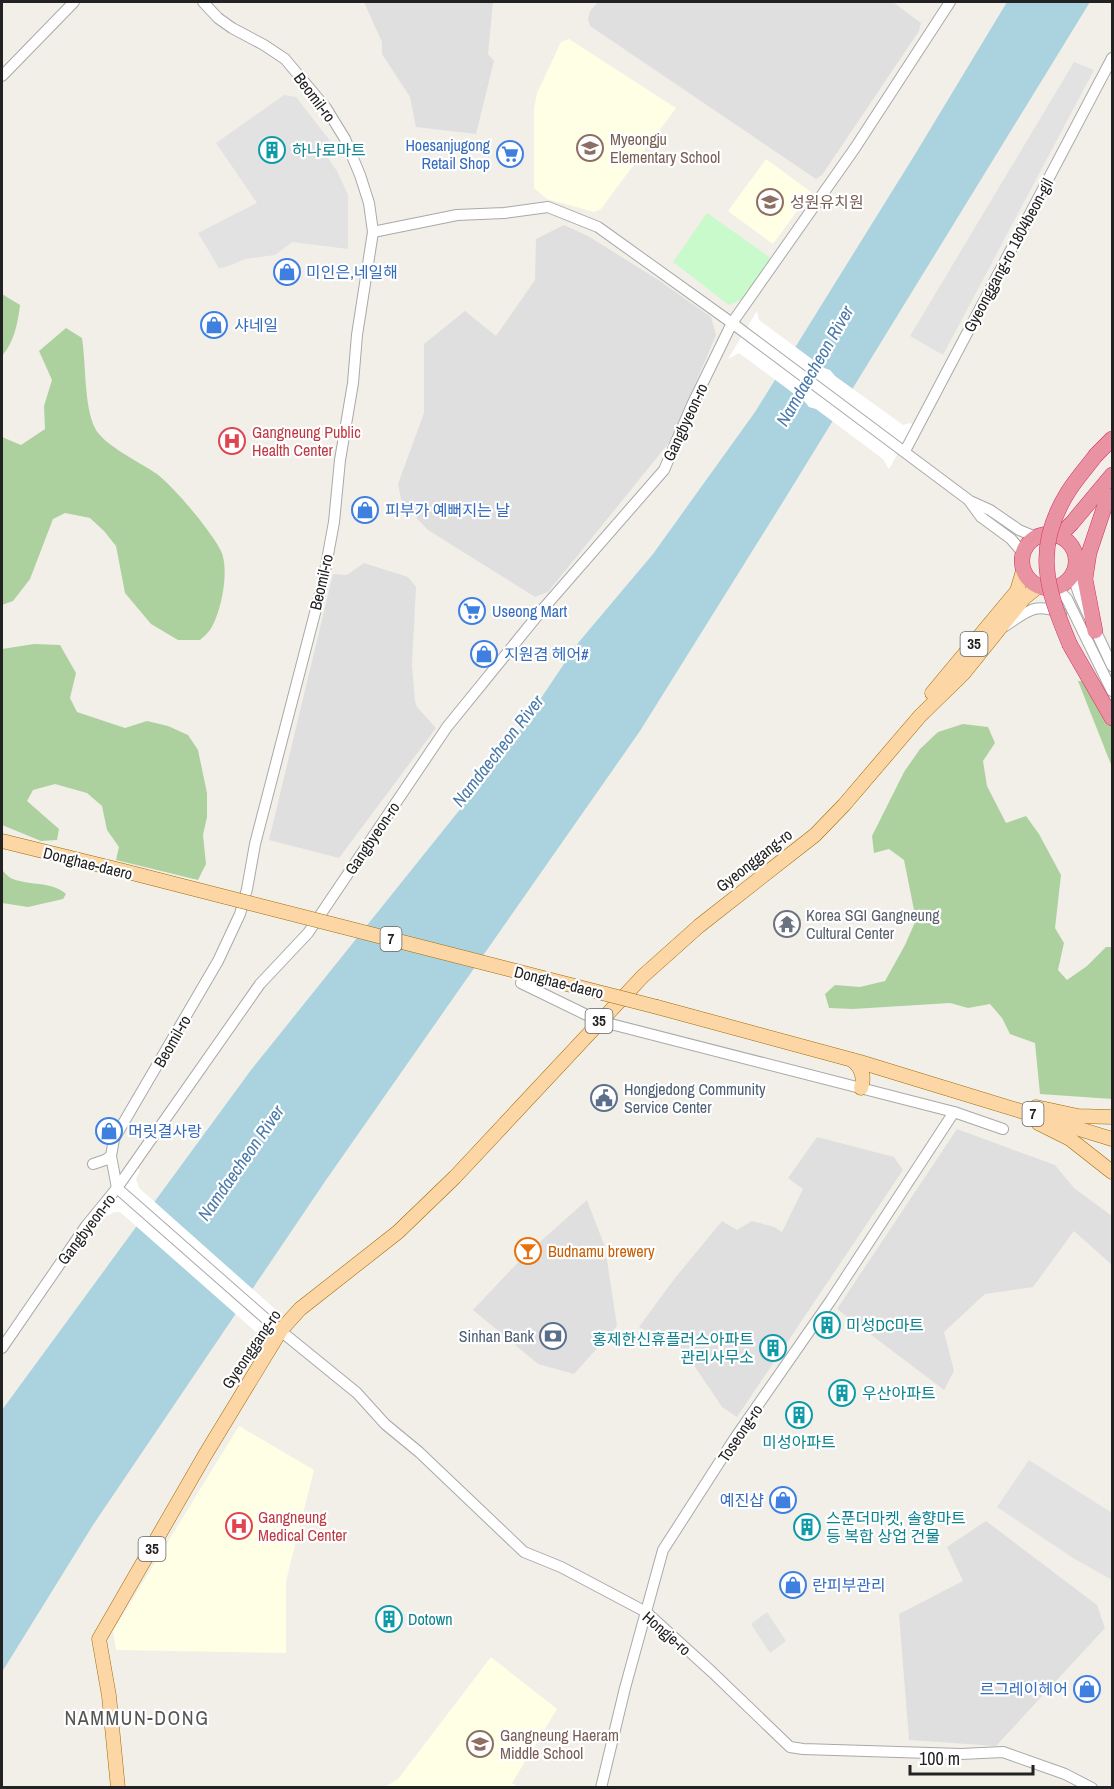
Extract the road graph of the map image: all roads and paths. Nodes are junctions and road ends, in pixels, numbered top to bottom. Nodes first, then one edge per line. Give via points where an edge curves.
1 (74, 2) edge
2 (203, 2) edge
3 (951, 2) edge
4 (1113, 58) edge
5 (2, 76) edge
6 (373, 232) junction
7 (732, 323) junction
8 (1113, 439) edge
9 (903, 450) junction
10 (1113, 475) edge
11 (1110, 493) edge
12 (970, 501) junction
13 (1059, 536) junction
14 (1036, 537) junction
15 (1074, 551) junction
16 (1023, 553) junction
17 (1023, 571) junction
18 (1072, 574) junction
19 (1040, 586) junction
20 (1056, 587) junction
21 (1079, 625) junction
22 (998, 631) junction
23 (1095, 631) junction
24 (1113, 666) edge
25 (1113, 691) edge
26 (920, 716) junction
27 (1113, 718) edge
28 (2, 841) edge
29 (521, 983) dead end
30 (599, 1022) junction
31 (852, 1060) junction
32 (861, 1088) junction
33 (961, 1092) junction
34 (954, 1112) junction
35 (1113, 1117) edge
36 (1003, 1129) dead end
37 (1113, 1139) edge
38 (111, 1156) junction
39 (93, 1164) dead end
40 (1113, 1172) edge
41 (119, 1189) junction
42 (281, 1330) junction
43 (2, 1348) edge
44 (646, 1612) junction
45 (118, 1788) edge
46 (601, 1788) edge
47 (1092, 1788) edge

1 - 5 street
2 - 6 street, Beomil-ro via 232,28 285,59 326,108 345,139 360,176
3 - 7 street, Gangbyeon-ro
4 - 9 street, Gyeonggang-ro 1804beon-gil
6 - 7 street via 457,215 548,207 598,227
6 - 38 street, Beomil-ro via 323,582 240,914 218,961 114,1139
7 - 9 street
7 - 41 street, Gangbyeon-ro via 664,470 447,726 308,933 260,984
8 - 27 highway, bridge via 1068,492 1050,527 1045,563 1053,607 1070,645
9 - 12 street
10 - 13 highway
11 - 15 highway via 1081,529
11 - 23 highway via 1089,553 1085,579
12 - 14 street
12 - 16 street via 981,517
13 - 14 highway
13 - 15 highway
14 - 16 highway
15 - 18 highway via 1076,566
16 - 17 highway, 35
17 - 19 highway
17 - 26 main road, Gyeonggang-ro / 35 via 1017,591 929,697
18 - 20 highway
18 - 23 street
19 - 20 highway
19 - 22 main road, Gyeonggang-ro / 35 via 1024,598
20 - 21 street via 1067,599
21 - 22 street via 1045,607 1030,610
21 - 25 street
22 - 26 main road, Gyeonggang-ro / 35 via 963,674
23 - 24 street
26 - 30 main road, Gyeonggang-ro / 35 via 815,835 699,926
28 - 31 main road, Donghae-daero / 7, bridge
29 - 30 street
30 - 32 street
30 - 42 main road, Gyeonggang-ro / 35 via 455,1177 398,1232 300,1309
31 - 32 main road via 862,1074
31 - 33 main road, Donghae-daero / 7
32 - 34 street
33 - 35 main road via 1078,1116
33 - 37 main road, Donghae-daero / 7
33 - 40 main road via 1070,1139
34 - 36 street
34 - 44 street, Toseong-ro via 675,1530 663,1550
38 - 39 street
38 - 41 street, Beomil-ro
41 - 42 street, Hongje-ro
41 - 43 street, Gangbyeon-ro via 86,1226
42 - 44 street, Hongje-ro via 357,1393 385,1424 524,1552
42 - 45 main road, Gyeonggang-ro / 35 via 99,1639
44 - 46 street, Toseong-ro
44 - 47 street, Hongje-ro via 790,1747 1003,1752

